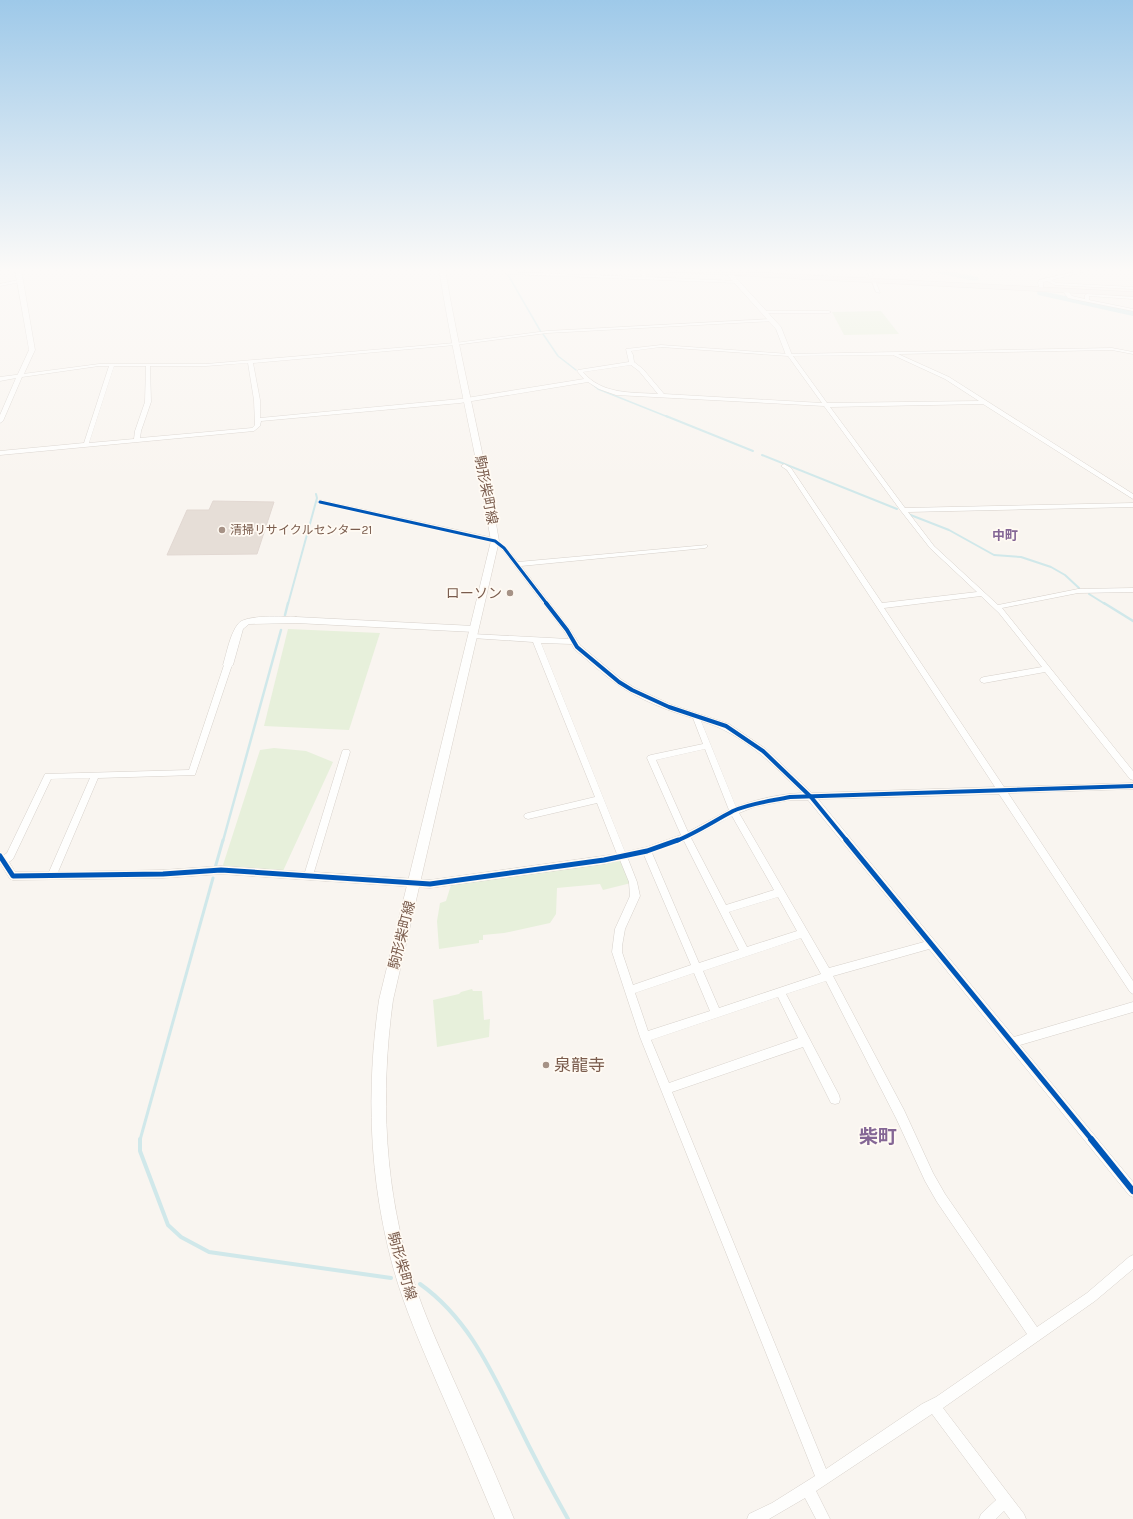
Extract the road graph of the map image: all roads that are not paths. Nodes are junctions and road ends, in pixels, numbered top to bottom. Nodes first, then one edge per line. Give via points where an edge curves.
1 (30, 340) edge
2 (454, 340) edge
3 (487, 340) edge
4 (784, 340) edge
5 (455, 344) junction
6 (893, 353) junction
7 (1133, 353) edge
8 (789, 355) junction
9 (250, 361) junction
10 (632, 363) junction
11 (112, 365) junction
12 (148, 366) junction
13 (20, 376) junction
14 (0, 379) edge
15 (588, 380) junction
16 (662, 395) junction
17 (467, 400) junction
18 (984, 402) junction
19 (826, 405) junction
20 (0, 420) edge
21 (258, 420) junction
22 (138, 439) junction
23 (86, 444) junction
24 (0, 452) edge
25 (784, 466) dead end
26 (1133, 497) edge
27 (320, 502) dead end
28 (1133, 505) edge
29 (903, 510) junction
30 (495, 541) junction
31 (705, 546) dead end
32 (516, 564) junction
33 (1133, 590) edge
34 (981, 594) junction
35 (879, 606) junction
36 (996, 607) junction
37 (473, 632) junction
38 (536, 640) junction
39 (573, 642) junction
40 (228, 665) joint
41 (1047, 669) junction
42 (984, 680) dead end
43 (696, 717) junction
44 (707, 746) junction
45 (346, 752) dead end
46 (95, 775) junction
47 (1133, 777) edge
48 (1133, 786) edge
49 (1002, 792) junction
50 (811, 797) junction
51 (600, 799) junction
52 (734, 811) junction
53 (528, 816) dead end
54 (686, 837) junction
55 (647, 851) junction
56 (623, 856) junction
57 (2, 859) edge
58 (52, 876) junction
59 (308, 876) junction
60 (414, 884) junction
61 (780, 892) junction
62 (724, 910) junction
63 (803, 933) junction
64 (931, 944) junction
65 (746, 952) junction
66 (696, 968) junction
67 (827, 975) junction
68 (1133, 989) edge
69 (630, 990) junction
70 (780, 992) junction
71 (1133, 1007) edge
72 (716, 1013) junction
73 (645, 1037) junction
74 (806, 1041) junction
75 (1012, 1043) junction
76 (666, 1089) junction
77 (835, 1099) dead end
78 (1133, 1191) edge
79 (1133, 1261) edge
80 (1036, 1336) junction
81 (934, 1406) junction
82 (823, 1478) junction
83 (808, 1490) junction
84 (1005, 1501) junction
85 (505, 1519) edge
86 (754, 1519) edge
87 (823, 1519) edge
88 (986, 1519) edge
89 (1018, 1519) edge

1 - 13 street via 32,350
2 - 5 main road, 駒形柴町線
3 - 5 street
4 - 8 street
5 - 9 street
5 - 17 main road, 駒形柴町線
6 - 7 street via 1106,349
6 - 8 street
6 - 18 street via 944,376
8 - 10 street via 652,346 628,350
8 - 19 street
9 - 12 street
9 - 21 street
10 - 15 street via 580,371
10 - 16 street
11 - 12 street
11 - 13 street
11 - 23 street
12 - 22 street via 148,402 138,431
13 - 14 street
13 - 20 street
15 - 16 street via 616,393
15 - 17 street
16 - 19 street
17 - 21 street
17 - 30 main road, 駒形柴町線
18 - 19 street
18 - 26 street
19 - 29 street
21 - 22 street via 258,425 254,429
22 - 23 street
23 - 24 street
25 - 35 street via 789,469
27 - 30 street
28 - 29 street
29 - 34 street via 932,547
30 - 32 street
30 - 37 main road, 駒形柴町線
31 - 32 street
32 - 39 street via 567,630
33 - 36 street via 1078,591
34 - 35 street
34 - 36 street
35 - 49 street
36 - 41 street
37 - 38 street
37 - 40 street via 301,623 243,623
37 - 60 main road, 駒形柴町線
38 - 39 street
38 - 51 street
39 - 43 street via 624,686
40 - 46 street via 192,773
41 - 42 street
41 - 47 street
43 - 44 street
43 - 50 street via 716,722 755,745
44 - 52 street
44 - 54 street via 652,758
45 - 59 street
46 - 57 street via 48,776 10,856
46 - 58 street
48 - 49 street
49 - 50 street
49 - 68 street
50 - 52 street via 790,797
50 - 64 street
51 - 53 street
51 - 56 street
52 - 54 street
52 - 61 street
54 - 55 street
54 - 62 street
55 - 56 street
55 - 66 street
56 - 60 street via 430,884
56 - 69 street via 635,893 620,929 617,946
57 - 58 street via 13,876
58 - 59 street via 221,870
59 - 60 street
60 - 85 main road, 駒形柴町線 via 386,1000 379,1044 378,1126 387,1207 401,1267 416,1312
61 - 62 street
61 - 63 street
62 - 65 street
63 - 65 street
63 - 67 street
64 - 67 street
64 - 75 street
65 - 66 street
66 - 69 street
66 - 72 street
67 - 70 street
67 - 80 street via 935,1187
69 - 73 street
70 - 72 street
70 - 74 street
71 - 75 street
72 - 73 street
73 - 76 street
74 - 76 street
74 - 77 street
75 - 78 street
76 - 82 street
79 - 80 street via 1091,1297
80 - 81 street
81 - 82 street
81 - 84 street
82 - 83 street
83 - 86 street
83 - 87 street
84 - 88 street
84 - 89 street

